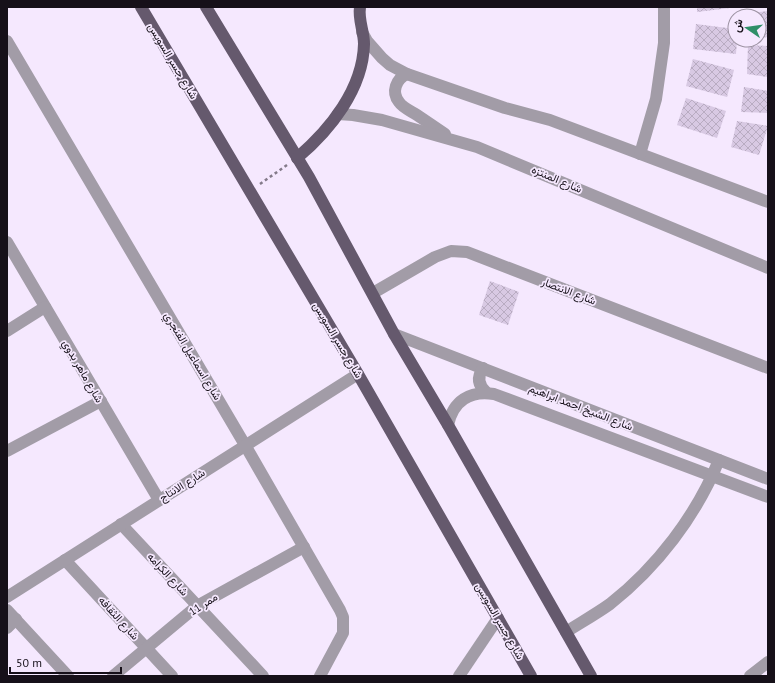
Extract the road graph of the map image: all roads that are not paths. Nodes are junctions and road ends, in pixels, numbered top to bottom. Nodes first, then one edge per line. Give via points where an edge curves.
1 (141, 7) edge
2 (206, 7) edge
3 (360, 7) edge
4 (664, 7) edge
5 (362, 32) junction
6 (7, 41) edge
7 (407, 74) junction
8 (338, 114) junction
9 (452, 140) junction
10 (640, 154) junction
11 (297, 158) junction
12 (768, 202) edge
13 (7, 242) edge
14 (768, 268) edge
15 (373, 293) junction
16 (45, 307) junction
17 (7, 331) edge
18 (394, 334) junction
19 (483, 368) junction
20 (768, 368) edge
21 (358, 374) junction
22 (486, 392) junction
23 (100, 401) junction
24 (448, 425) junction
25 (246, 445) junction
26 (7, 451) edge
27 (720, 460) junction
28 (713, 477) junction
29 (768, 479) edge
30 (768, 497) edge
31 (159, 500) junction
32 (121, 524) junction
33 (304, 547) junction
34 (66, 560) junction
35 (7, 597) edge
36 (197, 606) junction
37 (7, 610) edge
38 (498, 618) junction
39 (16, 619) junction
40 (7, 628) edge
41 (566, 632) junction
42 (146, 648) junction
43 (768, 662) edge
44 (259, 675) edge
45 (68, 676) edge
46 (113, 676) edge
47 (172, 676) edge
48 (320, 676) edge
49 (458, 676) edge
50 (531, 676) edge
51 (591, 676) edge
52 (750, 676) edge

1 - 21 main road, شارع جسر السويس
2 - 11 main road
3 - 5 main road
4 - 10 street via 664,42 656,99
5 - 7 street via 382,58
5 - 8 main road via 362,61
6 - 25 street, شارع اسماعيل الفنجري
7 - 9 street via 396,84 397,100
7 - 10 street via 505,108 550,120
8 - 9 street, شارع المنتزه via 382,120
8 - 11 main road via 312,145
9 - 14 street, شارع المنتزه via 493,153
10 - 12 street
11 - 15 main road
13 - 16 street, شارع ماهر بدوي
15 - 18 main road
15 - 20 street, شارع الانتصار via 435,257 451,251 467,252
16 - 17 street
16 - 23 street, شارع ماهر بدوي
18 - 19 street, شارع الشيخ احمد ابراهيم
18 - 24 main road
19 - 22 street via 479,384
19 - 27 street, شارع الشيخ احمد ابراهيم
21 - 25 street, شارع الانتاج
21 - 38 main road, شارع جسر السويس
22 - 24 street via 470,395 463,400 453,410
22 - 28 street, شارع الشيخ احمد ابراهيم
23 - 26 street
23 - 31 street, شارع ماهر بدوي
24 - 41 main road
25 - 31 street, شارع الانتاج
25 - 33 street, شارع اسماعيل الفنجري
27 - 28 street
27 - 29 street, شارع الشيخ احمد ابراهيم
28 - 30 street, شارع الشيخ احمد ابراهيم
28 - 41 street via 686,523 651,567 609,604
31 - 32 street, شارع الانتاج
32 - 34 street, شارع الانتاج
32 - 36 street, شارع الكرامه
33 - 36 street, ممر 11
33 - 48 street, شارع اسماعيل الفنجري via 340,610 344,625 343,633
34 - 35 street, شارع الانتاج
34 - 42 street, شارع الثقافه
36 - 42 street, ممر 11
36 - 44 street, شارع الكرامه
37 - 39 street
38 - 49 street
38 - 50 main road, شارع جسر السويس
39 - 40 street
39 - 45 street
41 - 51 main road
42 - 46 street, ممر 11
42 - 47 street, شارع الثقافه
43 - 52 street

